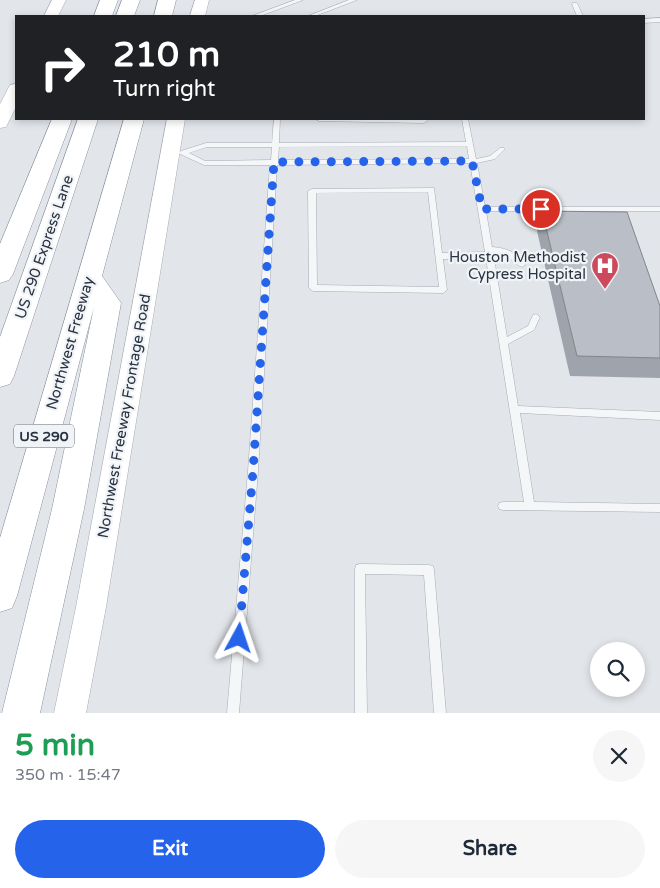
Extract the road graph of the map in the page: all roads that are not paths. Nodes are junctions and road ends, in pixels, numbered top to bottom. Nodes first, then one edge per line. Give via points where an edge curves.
1 (59, 0) edge
2 (109, 0) edge
3 (131, 0) edge
4 (167, 0) edge
5 (202, 0) edge
6 (300, 0) edge
7 (354, 0) edge
8 (575, 4) dead end
9 (52, 15) edge
10 (103, 15) edge
11 (125, 15) edge
12 (163, 15) edge
13 (198, 15) edge
14 (258, 15) edge
15 (314, 15) edge
16 (580, 15) edge
17 (660, 20) edge
18 (645, 21) edge
19 (15, 91) edge
20 (62, 120) edge
21 (88, 120) edge
22 (134, 120) edge
23 (176, 120) edge
24 (277, 120) edge
25 (319, 120) edge
26 (424, 120) edge
27 (465, 120) edge
28 (0, 123) edge
29 (275, 143) junction
30 (470, 144) junction
31 (502, 149) dead end
32 (177, 153) junction
33 (472, 161) junction
34 (274, 162) junction
35 (482, 209) junction
36 (660, 210) edge
37 (489, 252) junction
38 (438, 256) junction
39 (522, 264) dead end
40 (0, 272) edge
41 (89, 276) junction
42 (536, 317) dead end
43 (504, 343) junction
44 (0, 376) edge
45 (514, 409) junction
46 (660, 416) edge
47 (503, 506) dead end
48 (530, 506) junction
49 (660, 508) edge
50 (0, 596) edge
51 (21, 713) edge
52 (70, 713) edge
53 (233, 713) edge
54 (361, 713) edge
55 (440, 713) edge

1 - 9 main road
2 - 10 highway
3 - 11 highway
4 - 12 highway
5 - 13 main road
6 - 14 lane
7 - 15 lane
8 - 16 lane
17 - 18 lane
19 - 28 main road
20 - 40 highway
21 - 44 highway, US 290 Express Lane
22 - 41 highway, Northwest Freeway / US 290
23 - 32 main road, Northwest Freeway Frontage Road
24 - 29 lane
25 - 26 lane
27 - 30 lane
29 - 30 lane
29 - 32 lane via 206,144
29 - 34 lane
30 - 33 lane
31 - 33 lane via 490,159
32 - 34 lane via 204,163
32 - 52 main road, Northwest Freeway Frontage Road
33 - 34 lane
33 - 35 lane
34 - 53 lane
35 - 36 lane
35 - 37 lane
37 - 38 lane
37 - 39 lane via 504,250 514,254
37 - 43 lane
38 - 38 lane via 431,190 312,191 313,288 443,290
41 - 50 highway, Northwest Freeway / US 290
41 - 51 highway via 108,303 54,578
42 - 43 lane via 531,328
43 - 45 lane
45 - 46 lane
45 - 48 lane
47 - 48 lane
48 - 49 lane
54 - 55 lane via 360,569 429,570

